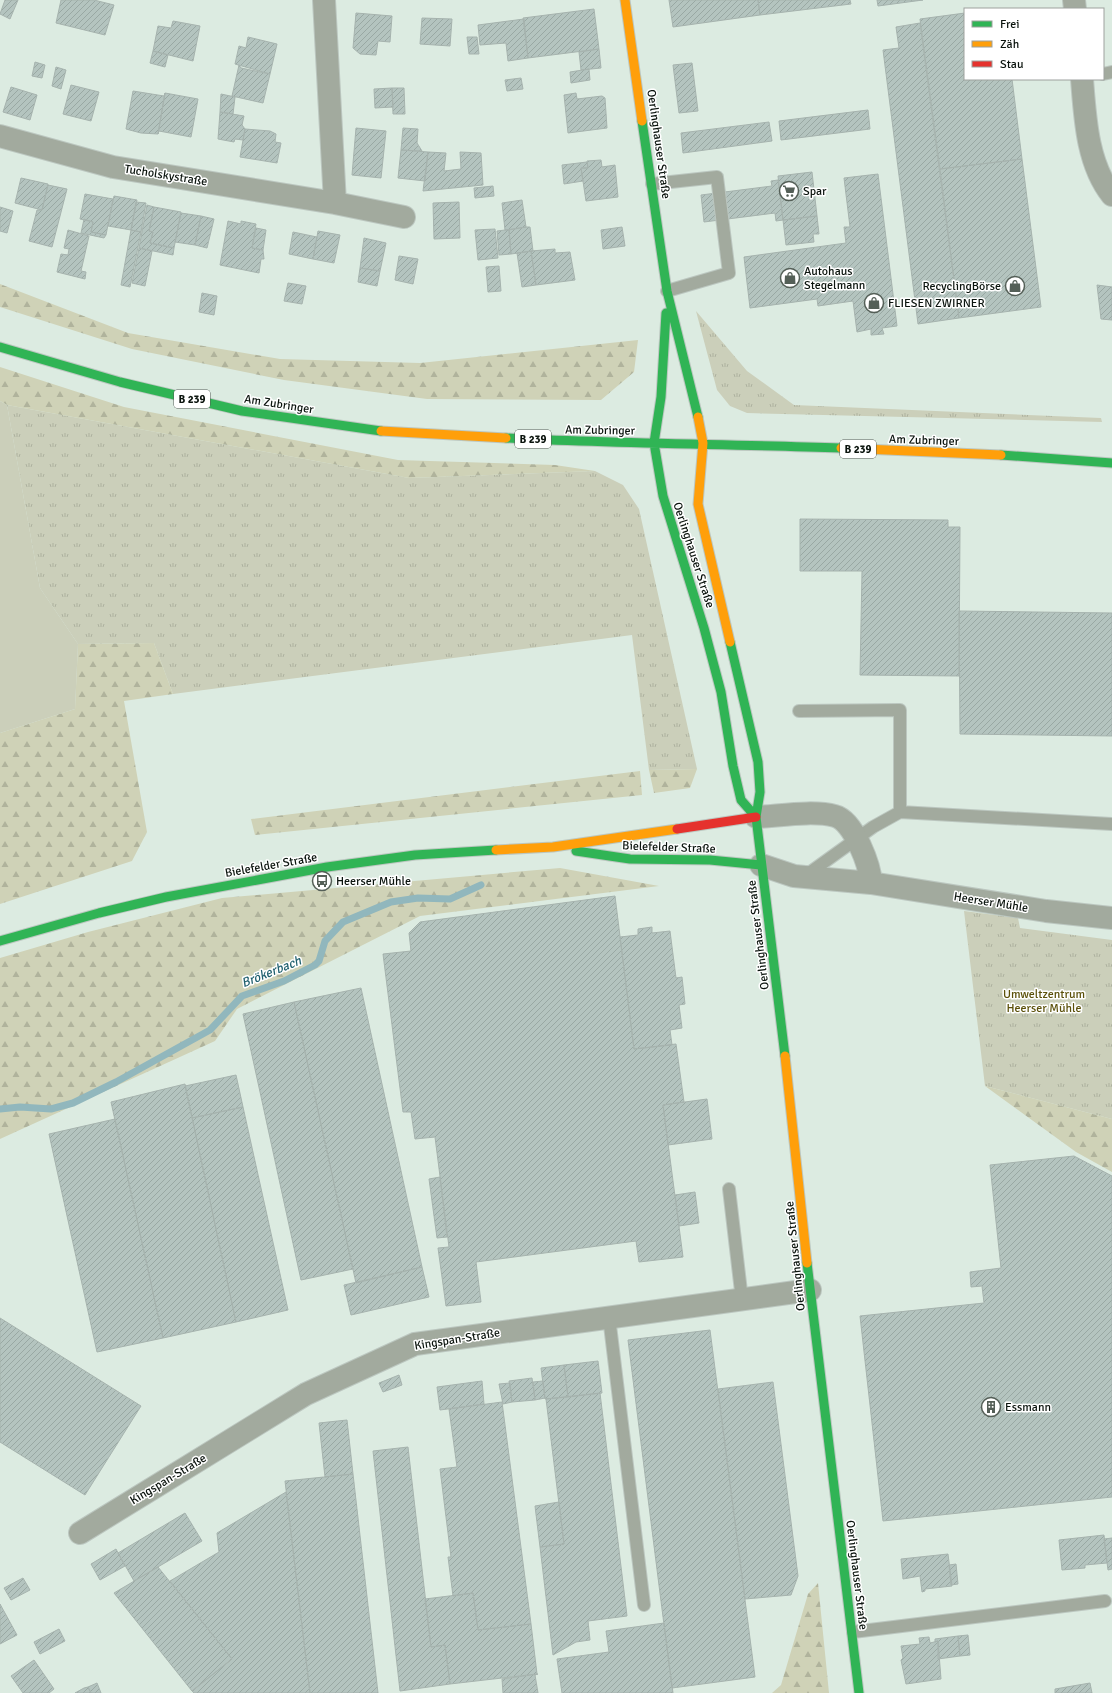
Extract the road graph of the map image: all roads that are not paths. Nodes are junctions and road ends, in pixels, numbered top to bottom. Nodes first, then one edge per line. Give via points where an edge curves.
1 (324, 0) edge
2 (625, 0) edge
3 (1082, 80) edge
4 (0, 136) edge
5 (652, 184) junction
6 (1112, 195) edge
7 (334, 203) junction
8 (404, 217) dead end
9 (667, 291) junction
10 (0, 347) edge
11 (654, 443) junction
12 (704, 443) junction
13 (1112, 463) edge
14 (799, 711) dead end
15 (900, 812) junction
16 (756, 817) junction
17 (1112, 824) edge
18 (856, 838) junction
19 (553, 847) junction
20 (761, 865) junction
21 (804, 877) junction
22 (871, 883) junction
23 (1112, 918) edge
24 (0, 941) edge
25 (729, 1189) dead end
26 (810, 1290) junction
27 (742, 1300) junction
28 (609, 1317) junction
29 (80, 1533) dead end
30 (1105, 1601) dead end
31 (644, 1605) dead end
32 (853, 1632) junction
33 (859, 1693) edge

1 - 7 street
2 - 5 main road, Oerlinghauser Straße
3 - 6 street via 1086,129 1103,183
4 - 7 street, Tucholskystraße via 113,167
5 - 9 main road, Oerlinghauser Straße
5 - 9 lane via 717,177 729,273
7 - 8 street, Tucholskystraße
9 - 11 main road, Oerlinghauser Straße via 662,397
9 - 12 main road, Oerlinghauser Straße
10 - 11 main road, Am Zubringer / B 239 via 120,382 242,411 388,432
11 - 12 main road, Am Zubringer / B 239
11 - 16 main road, Oerlinghauser Straße via 663,496 721,692 741,800
12 - 13 main road, Am Zubringer / B 239 via 1038,456
12 - 16 main road, Oerlinghauser Straße via 698,504 758,762 760,792
14 - 15 lane via 900,710
15 - 17 lane
15 - 18 lane
16 - 18 street via 801,814 836,816 847,825
16 - 19 main road, Bielefelder Straße
16 - 20 main road, Oerlinghauser Straße
18 - 21 lane
18 - 22 street via 870,871
19 - 20 main road, Bielefelder Straße via 630,859 710,860
19 - 24 main road, Bielefelder Straße via 416,856 327,867 166,897
20 - 21 street, Heerser Mühle
20 - 26 main road, Oerlinghauser Straße via 798,1168
21 - 22 street, Heerser Mühle
22 - 23 street, Heerser Mühle via 1046,911
25 - 27 lane
26 - 27 street, Kingspan-Straße
26 - 32 main road, Oerlinghauser Straße
27 - 28 street, Kingspan-Straße
28 - 29 street, Kingspan-Straße via 415,1344 306,1394
28 - 31 lane
30 - 32 lane
32 - 33 main road, Oerlinghauser Straße

